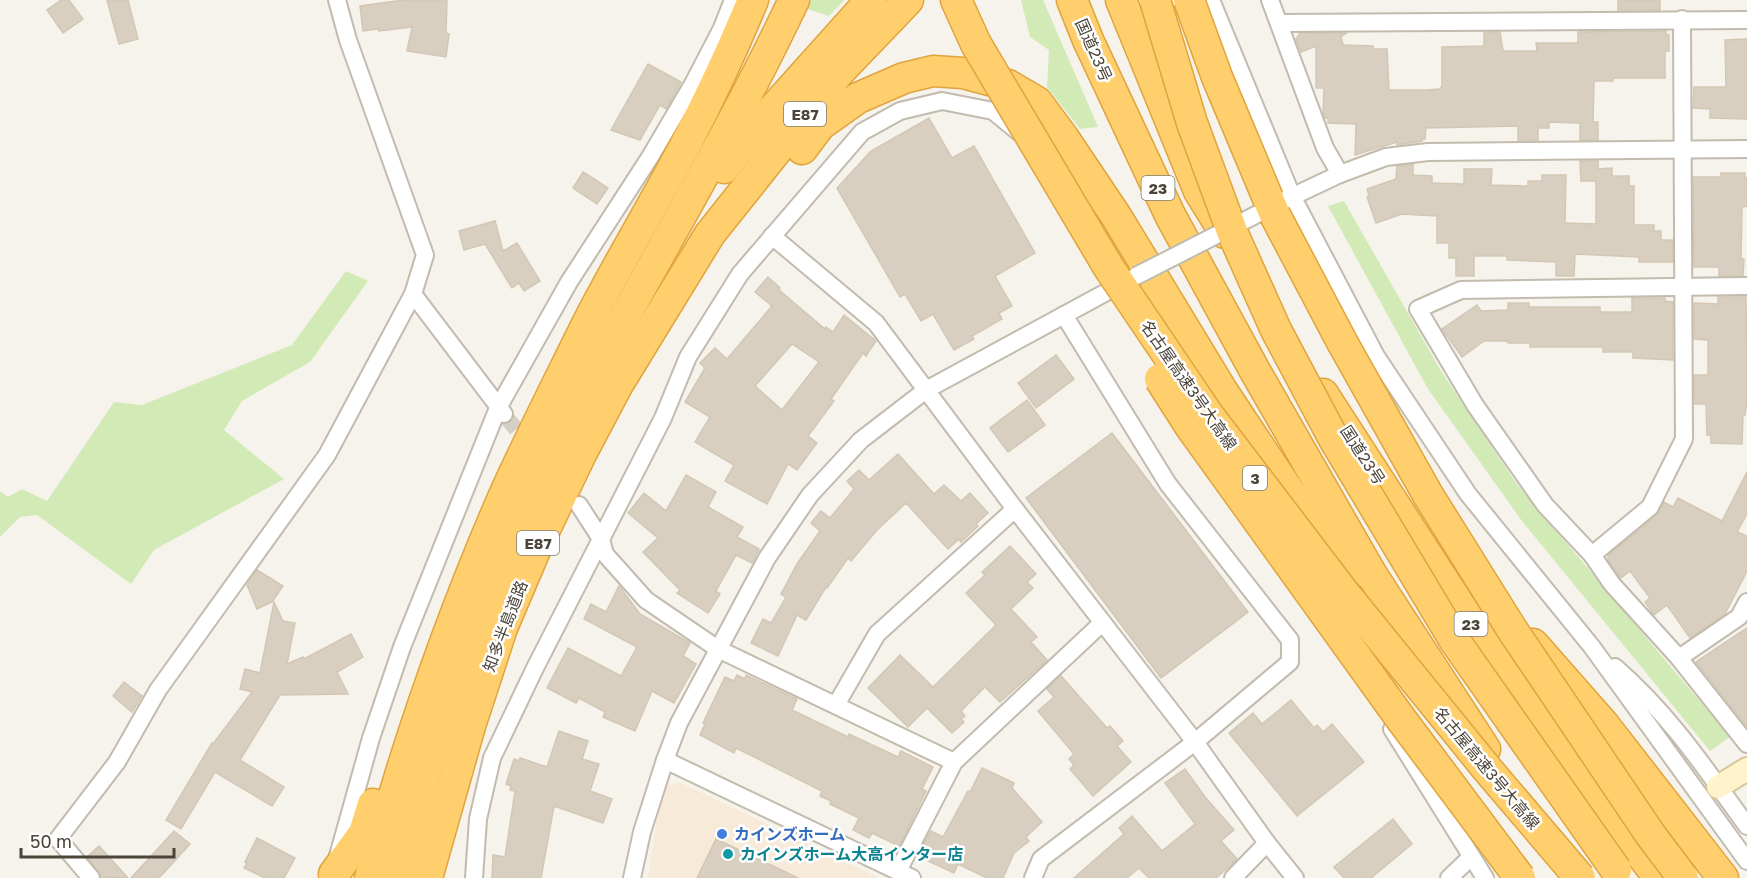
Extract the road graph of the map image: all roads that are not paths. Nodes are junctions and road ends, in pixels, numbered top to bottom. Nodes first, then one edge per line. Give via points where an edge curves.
1 (337, 0) edge
2 (733, 0) edge
3 (753, 0) edge
4 (794, 0) edge
5 (871, 0) edge
6 (908, 0) edge
7 (956, 0) edge
8 (1072, 0) edge
9 (1122, 0) edge
10 (1155, 0) edge
11 (1189, 0) edge
12 (1211, 0) edge
13 (1270, 0) edge
14 (1682, 19) junction
15 (1747, 20) edge
16 (1279, 23) junction
17 (976, 44) junction
18 (1747, 149) edge
19 (1683, 150) junction
20 (1340, 174) junction
21 (1289, 198) junction
22 (710, 234) junction
23 (772, 236) junction
24 (652, 268) junction
25 (1131, 278) junction
26 (1682, 286) junction
27 (1747, 286) edge
28 (413, 294) junction
29 (1064, 315) junction
30 (1300, 358) junction
31 (562, 374) junction
32 (926, 390) junction
33 (502, 412) junction
34 (579, 505) dead end
35 (1015, 509) junction
36 (601, 539) junction
37 (1592, 555) junction
38 (1372, 575) junction
39 (1747, 602) edge
40 (1102, 622) junction
41 (1592, 647) junction
42 (718, 649) junction
43 (1678, 658) junction
44 (836, 705) junction
45 (1194, 742) junction
46 (1747, 744) edge
47 (664, 760) junction
48 (954, 762) junction
49 (1747, 769) edge
50 (1718, 787) junction
51 (1747, 826) edge
52 (1267, 843) junction
53 (1471, 857) junction
54 (1747, 861) edge
55 (905, 875) edge
56 (333, 876) edge
57 (91, 878) edge
58 (370, 878) edge
59 (398, 878) edge
60 (427, 878) edge
61 (474, 878) edge
62 (632, 878) edge
63 (1033, 878) edge
64 (1233, 878) edge
65 (1295, 878) edge
66 (1449, 878) edge
67 (1485, 878) edge
68 (1520, 878) edge
69 (1568, 878) edge
70 (1580, 878) edge
71 (1623, 878) edge
72 (1659, 878) edge
73 (1683, 878) edge
74 (1723, 878) edge

1 - 28 street via 425,255
2 - 33 street via 694,82 569,282
3 - 31 highway via 726,66
4 - 24 highway via 748,94
5 - 24 highway, E87 via 711,183
6 - 22 highway, E87 via 839,72
7 - 17 highway, 名古屋高速3号大高線 / 3
8 - 38 highway, 国道23号 / 23 via 1170,215
9 - 30 highway, 国道23号 / 23 via 1199,191
10 - 71 highway, bridge via 1192,123 1233,234 1276,330 1334,439 1455,641
11 - 73 highway, bridge via 1275,216 1428,495 1513,631
12 - 21 street
13 - 16 street
14 - 15 street
14 - 16 street
14 - 19 street
16 - 20 street via 1325,148
17 - 68 highway, bridge via 994,100 1094,275 1190,426
17 - 70 highway, 名古屋高速3号大高線 / 3, bridge via 1109,268 1207,413 1345,594
18 - 19 street
19 - 20 street via 1428,152 1386,157
19 - 26 street
20 - 21 street
21 - 25 street, bridge
21 - 41 street via 1376,356 1468,494
22 - 38 highway via 771,188 820,125 858,98 904,78 933,71 963,73 1008,85 1037,102 1064,137 1222,392 1330,553
22 - 60 highway, 知多半島道路 / E87 via 618,384 536,548 502,628
23 - 25 street via 862,132 900,111 942,101 993,111 1032,142
23 - 32 street via 876,323
23 - 36 street via 740,274 688,357 663,418
24 - 59 highway, 知多半島道路 / E87 via 567,421 495,574 438,730
25 - 29 street
25 - 53 street via 1245,455 1388,722
26 - 27 street
26 - 37 street via 1684,439 1650,507
26 - 37 street via 1461,290 1418,309 1475,405 1545,505
28 - 33 street
28 - 57 street via 327,455 158,690 117,762 58,839
29 - 32 street
29 - 45 street via 1168,484 1290,640 1290,662
30 - 72 highway, 国道23号 / 23 via 1502,671
30 - 74 highway via 1392,482 1605,726
31 - 56 highway via 534,404 456,557 413,675 364,833
31 - 58 highway via 467,583 416,725
32 - 35 street
32 - 42 street via 861,440 810,495 767,558
33 - 56 street via 402,647 371,738
34 - 36 street
35 - 40 street
35 - 44 street via 877,634
36 - 42 street via 605,554 646,600
36 - 61 street via 492,758 478,819
37 - 43 street via 1612,584
38 - 69 highway, 国道23号 / 23
39 - 43 street via 1739,617
40 - 45 street
40 - 48 street
41 - 50 street via 1644,692
41 - 54 street
42 - 44 street
42 - 47 street
43 - 46 street
44 - 48 street
45 - 52 street
45 - 63 street via 1041,859
47 - 55 street
47 - 62 street
48 - 55 street
49 - 50 street
50 - 51 street
52 - 64 street
52 - 65 street
53 - 66 street
53 - 67 street

